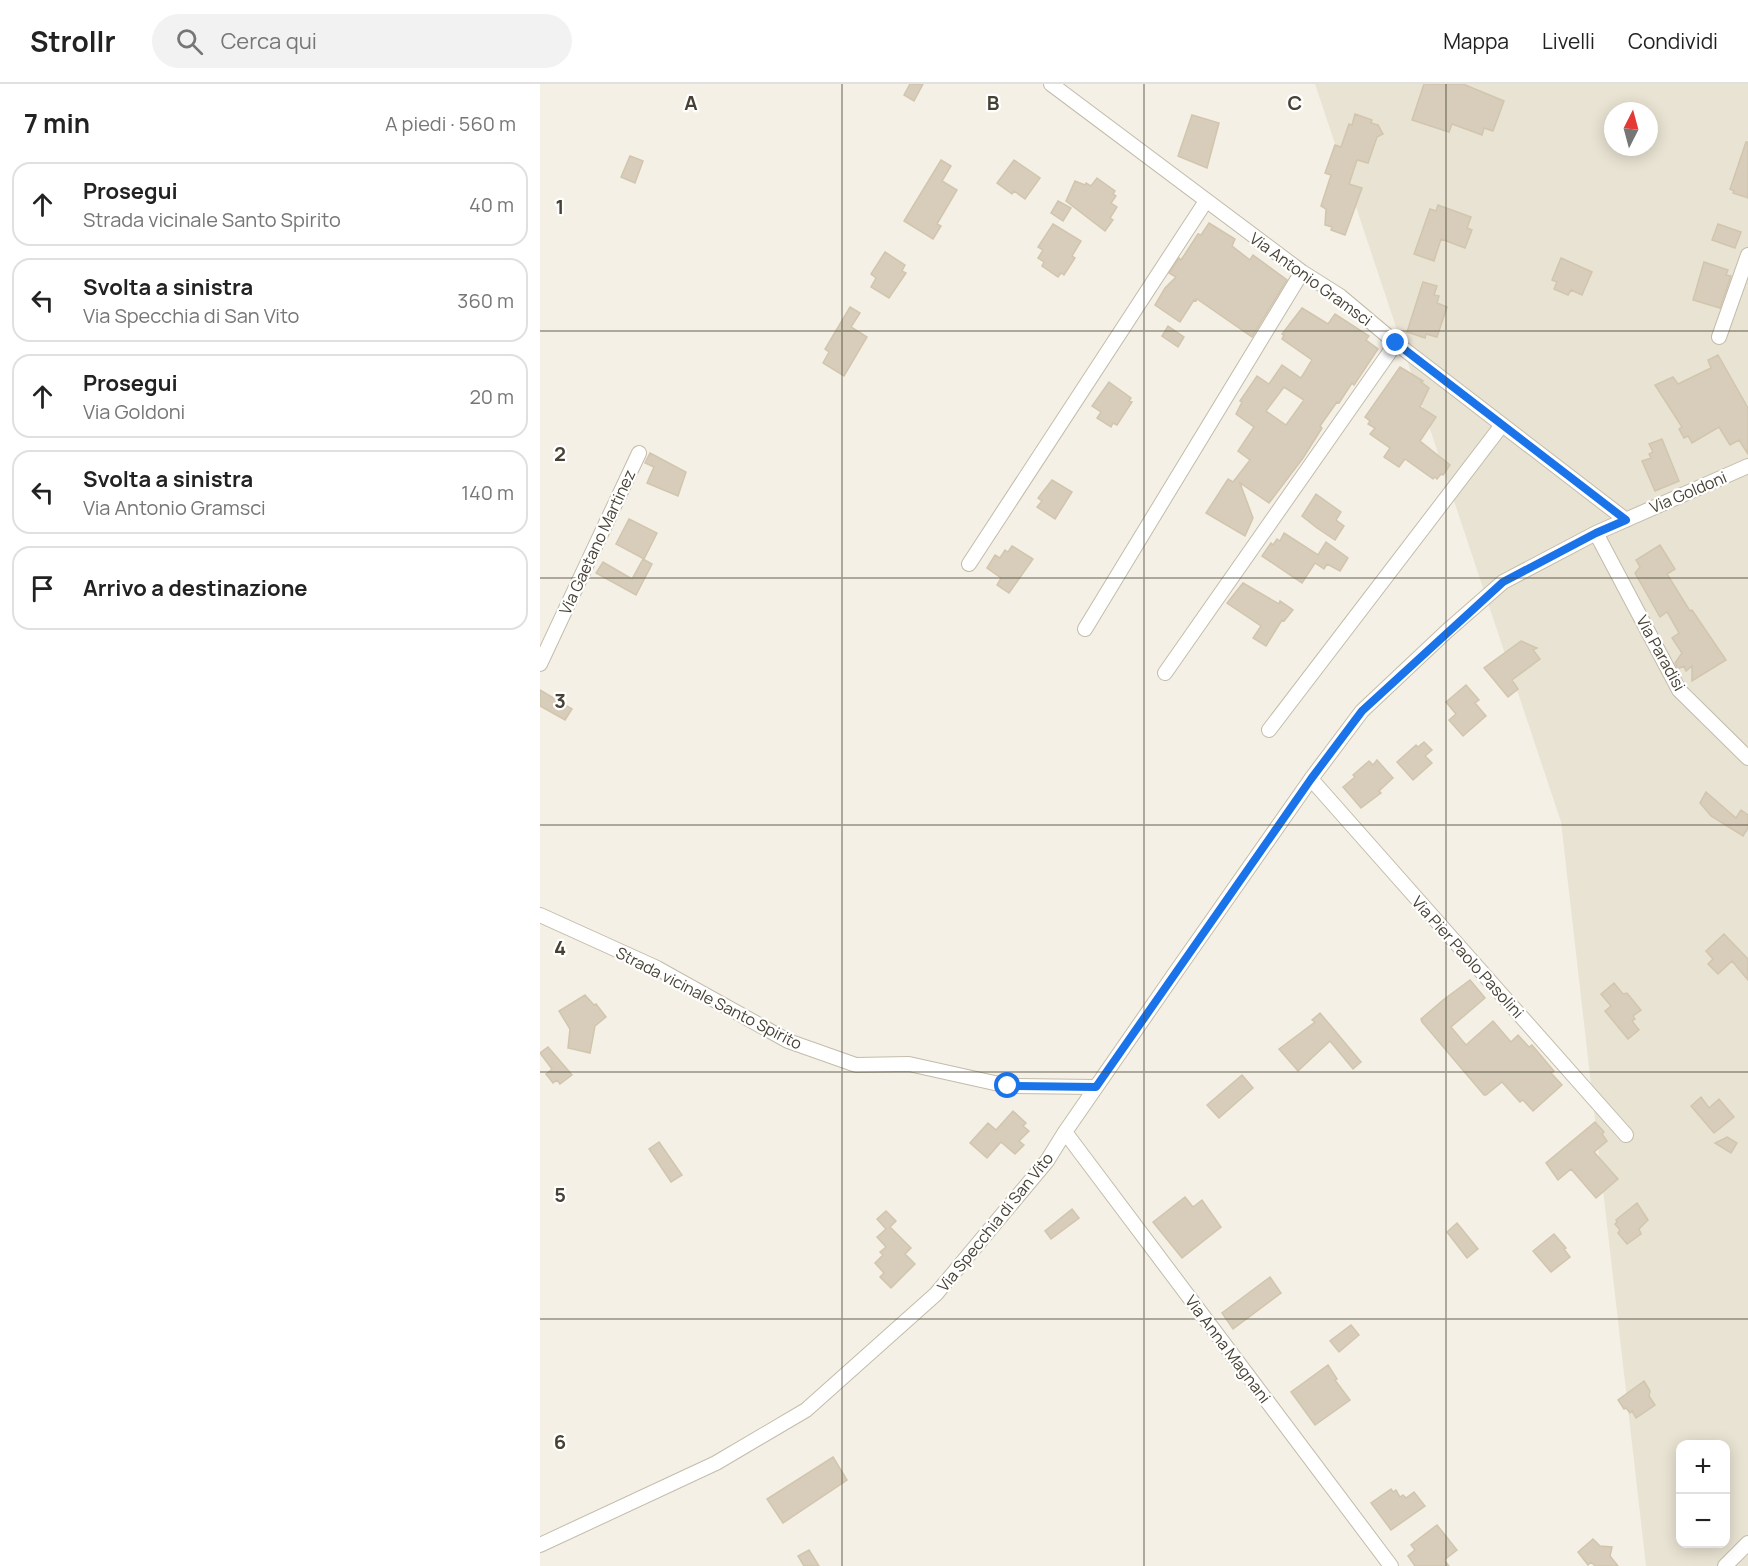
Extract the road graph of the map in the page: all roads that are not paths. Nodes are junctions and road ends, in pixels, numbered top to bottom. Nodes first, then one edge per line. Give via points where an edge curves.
1 (1051, 84) edge
2 (1206, 201) junction
3 (1748, 255) edge
4 (1302, 272) junction
5 (1719, 337) dead end
6 (1396, 343) junction
7 (1502, 425) junction
8 (639, 453) dead end
9 (1748, 466) edge
10 (1626, 520) junction
11 (1596, 533) junction
12 (969, 564) dead end
13 (1085, 629) dead end
14 (540, 664) edge
15 (1165, 673) dead end
16 (1269, 730) dead end
17 (1748, 758) edge
18 (1311, 779) junction
19 (540, 915) edge
20 (1096, 1087) junction
21 (1065, 1132) junction
22 (1626, 1135) dead end
23 (1748, 1543) edge
24 (540, 1545) edge
25 (1391, 1566) edge
26 (1725, 1566) edge

1 - 2 street, Via Antonio Gramsci
2 - 4 street, Via Antonio Gramsci
2 - 12 street
3 - 5 street
4 - 6 street, Via Antonio Gramsci via 1340,296
4 - 13 street
6 - 7 street, Via Antonio Gramsci
6 - 15 street
7 - 10 street, Via Antonio Gramsci
7 - 16 street
8 - 14 street, Via Gaetano Martinez
9 - 10 street, Via Goldoni
10 - 11 street, Via Goldoni
11 - 17 street, Via Paradisi via 1679,690
11 - 18 street, Via Specchia di San Vito via 1503,582 1362,711
18 - 20 street, Via Specchia di San Vito
18 - 22 street, Via Pier Paolo Pasolini
19 - 20 street, Strada vicinale Santo Spirito via 657,968 788,1041 856,1065 909,1064 1008,1086
20 - 21 street, Via Specchia di San Vito
21 - 24 street, Via Specchia di San Vito via 1047,1161 936,1294 806,1410 716,1463
21 - 25 street, Via Anna Magnani
23 - 26 street

